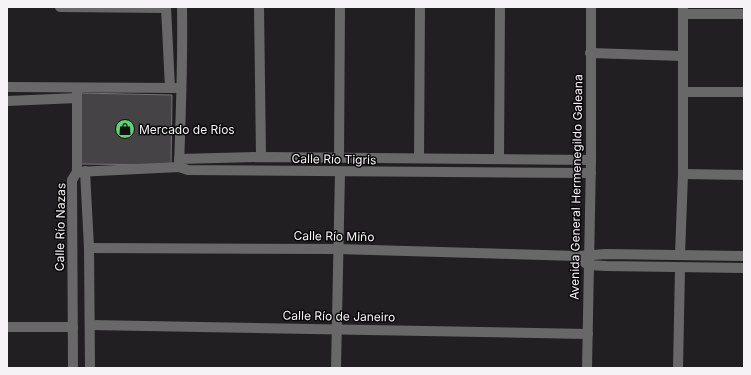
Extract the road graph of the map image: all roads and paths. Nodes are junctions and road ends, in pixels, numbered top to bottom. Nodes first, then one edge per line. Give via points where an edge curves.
1 (60, 7) edge
2 (166, 7) edge
3 (182, 7) edge
4 (259, 7) edge
5 (340, 7) edge
6 (420, 7) edge
7 (500, 7) edge
8 (591, 7) edge
9 (683, 10) edge
10 (744, 14) edge
11 (590, 53) junction
12 (683, 56) junction
13 (7, 87) edge
14 (170, 88) junction
15 (181, 88) junction
16 (683, 92) junction
17 (744, 92) edge
18 (77, 93) junction
19 (7, 101) edge
20 (261, 158) junction
21 (340, 158) junction
22 (372, 158) junction
23 (419, 158) junction
24 (499, 158) junction
25 (591, 160) junction
26 (179, 163) junction
27 (81, 172) junction
28 (340, 172) junction
29 (372, 173) junction
30 (591, 173) junction
31 (683, 174) junction
32 (744, 175) edge
33 (89, 248) junction
34 (337, 249) junction
35 (680, 255) junction
36 (724, 256) junction
37 (744, 256) edge
38 (584, 259) junction
39 (680, 268) junction
40 (724, 268) junction
41 (744, 268) edge
42 (90, 325) junction
43 (7, 327) edge
44 (72, 327) junction
45 (337, 329) junction
46 (588, 334) junction
47 (73, 368) edge
48 (90, 368) edge
49 (336, 368) edge
50 (587, 368) edge
51 (678, 368) edge

1 - 2 street
2 - 14 street
3 - 15 street
4 - 20 street
5 - 21 street
6 - 23 street
7 - 24 street
8 - 11 street, Avenida General Hermenegildo Galeana
9 - 10 street
9 - 12 street
11 - 12 street
11 - 25 street, Avenida General Hermenegildo Galeana
12 - 16 street
13 - 18 street via 71,86
14 - 15 street
14 - 18 street
15 - 26 street
16 - 17 street
16 - 31 street
18 - 19 street
18 - 27 street, Calle Río Nazas
20 - 21 street, Calle Río Tigris
20 - 26 street, Calle Río Tigris
21 - 22 street, Calle Río Tigris
22 - 23 street, Calle Río Tigris
22 - 29 street
23 - 24 street, Calle Río Tigris
24 - 25 street, Calle Río Tigris
25 - 30 street, Avenida General Hermenegildo Galeana
26 - 27 street, Calle Río Tigris
26 - 28 street, Calle Río Tigris via 188,170
27 - 33 street, Calle Río Nazas
27 - 44 street, Calle Río Nazas via 72,180
28 - 29 street, Calle Río Tigris
28 - 34 street
29 - 30 street, Calle Río Tigris
30 - 38 street, Avenida General Hermenegildo Galeana
31 - 32 street
31 - 35 street
33 - 34 street, Calle Río Miño
33 - 42 street, Calle Río Nazas
34 - 38 street, Calle Río Miño
34 - 45 street
35 - 36 street
35 - 38 street
36 - 37 street
36 - 40 street
38 - 39 street
38 - 46 street, Avenida General Hermenegildo Galeana
39 - 40 street
39 - 51 street
40 - 41 street
42 - 45 street, Calle Río de Janeiro
42 - 48 street, Calle Río Nazas
43 - 44 street
44 - 47 street, Calle Río Nazas
45 - 46 street, Calle Río de Janeiro
45 - 49 street
46 - 50 street, Avenida General Hermenegildo Galeana

